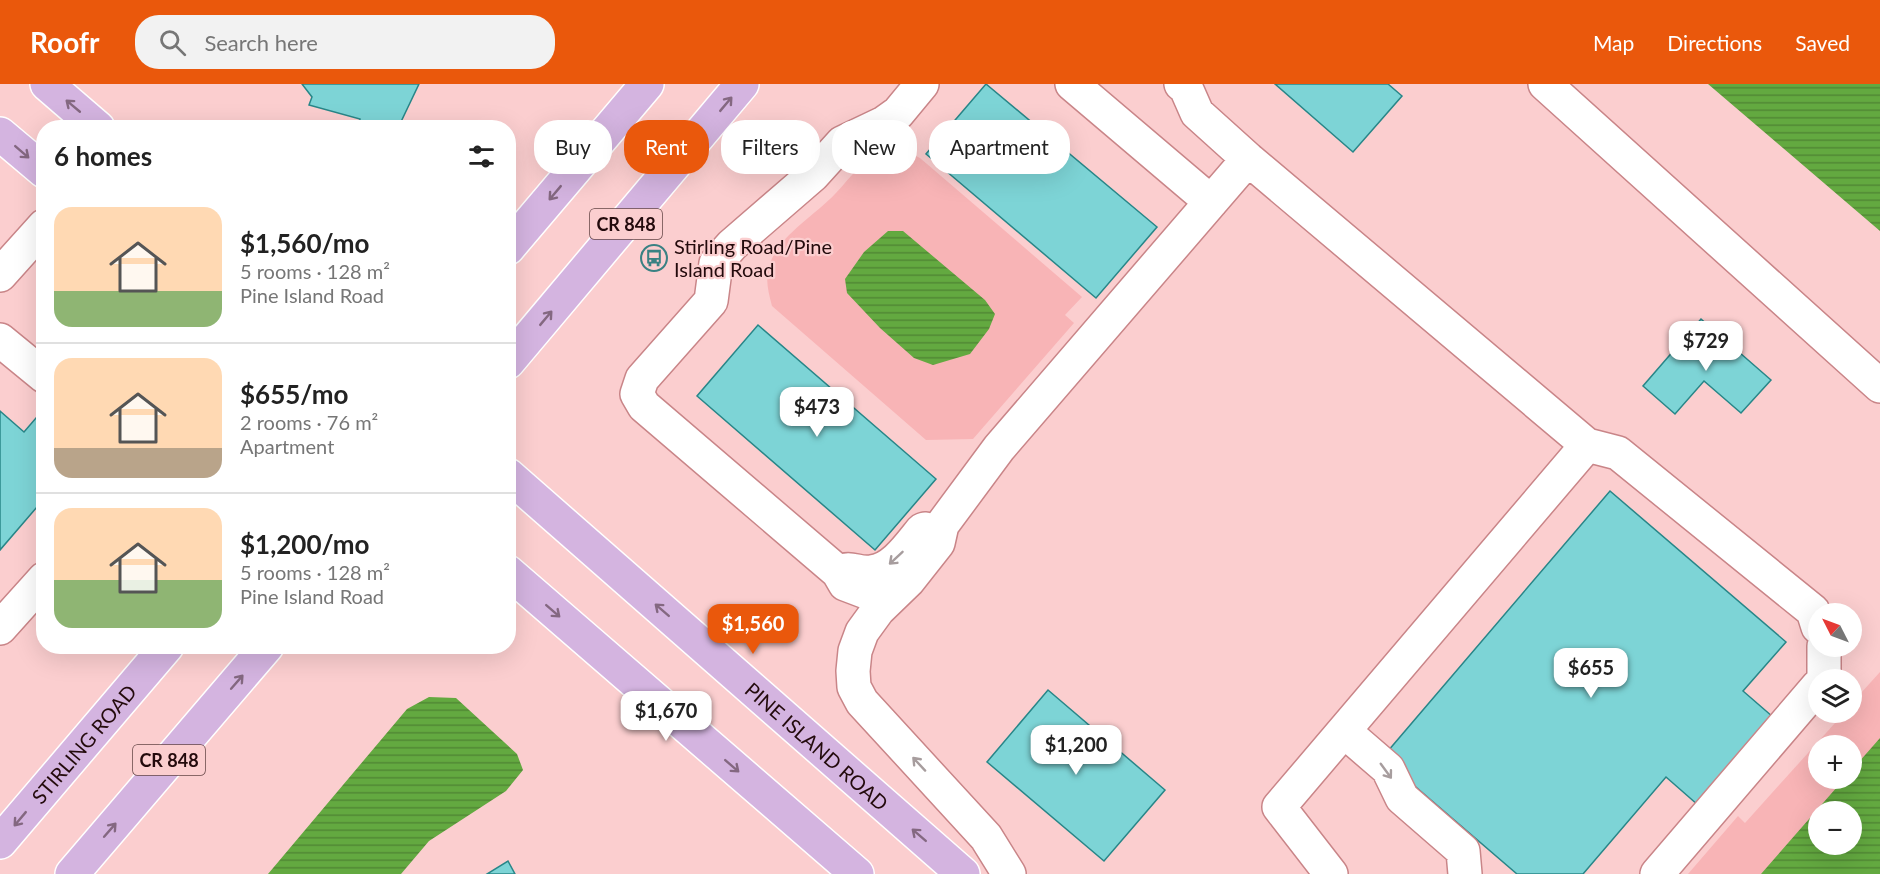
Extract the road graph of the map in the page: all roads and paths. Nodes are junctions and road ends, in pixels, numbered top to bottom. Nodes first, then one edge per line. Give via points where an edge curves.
1 (47, 84) edge
2 (647, 84) edge
3 (742, 84) edge
4 (922, 84) edge
5 (1072, 84) edge
6 (1182, 84) edge
7 (1545, 84) edge
8 (89, 120) edge
9 (0, 134) edge
10 (1248, 159) junction
11 (36, 164) edge
12 (1211, 202) junction
13 (36, 235) edge
14 (516, 239) edge
15 (0, 275) edge
16 (0, 340) edge
17 (516, 353) edge
18 (36, 369) edge
19 (1880, 386) edge
20 (1587, 445) junction
21 (516, 482) edge
22 (942, 525) junction
23 (838, 572) junction
24 (516, 579) edge
25 (36, 588) edge
26 (893, 594) junction
27 (1808, 607) edge
28 (0, 628) edge
29 (160, 654) edge
30 (260, 654) edge
31 (1808, 698) edge
32 (1344, 731) junction
33 (0, 842) edge
34 (72, 874) edge
35 (857, 874) edge
36 (963, 874) edge
37 (1008, 874) edge
38 (1331, 874) edge
39 (1465, 874) edge
40 (1657, 874) edge

8 -> 1 main road
2 -> 14 main road
17 -> 3 main road, CR 848
4 - 23 lane via 898,113 842,143 813,175 716,262 711,301 642,379 637,394 644,406
5 - 12 lane
6 - 10 lane via 1197,113
7 - 19 lane
9 -> 11 main road
10 - 12 lane
10 - 20 lane
12 - 22 lane via 999,448
13 - 15 lane
16 - 18 lane
20 - 27 lane via 1618,453
20 - 32 lane
36 -> 21 main road, PINE ISLAND ROAD
22 -> 23 lane via 922,530 892,563 881,569 870,572 848,568
22 - 26 lane via 938,543
23 - 26 lane via 844,584 858,591
24 -> 35 main road
25 - 28 lane
37 -> 26 lane via 986,837 872,715 854,687 855,651 862,632
29 -> 33 main road, STIRLING ROAD
34 -> 30 main road, CR 848
31 - 40 lane
32 - 38 lane via 1279,807
32 -> 39 lane via 1388,769 1402,798 1463,851

